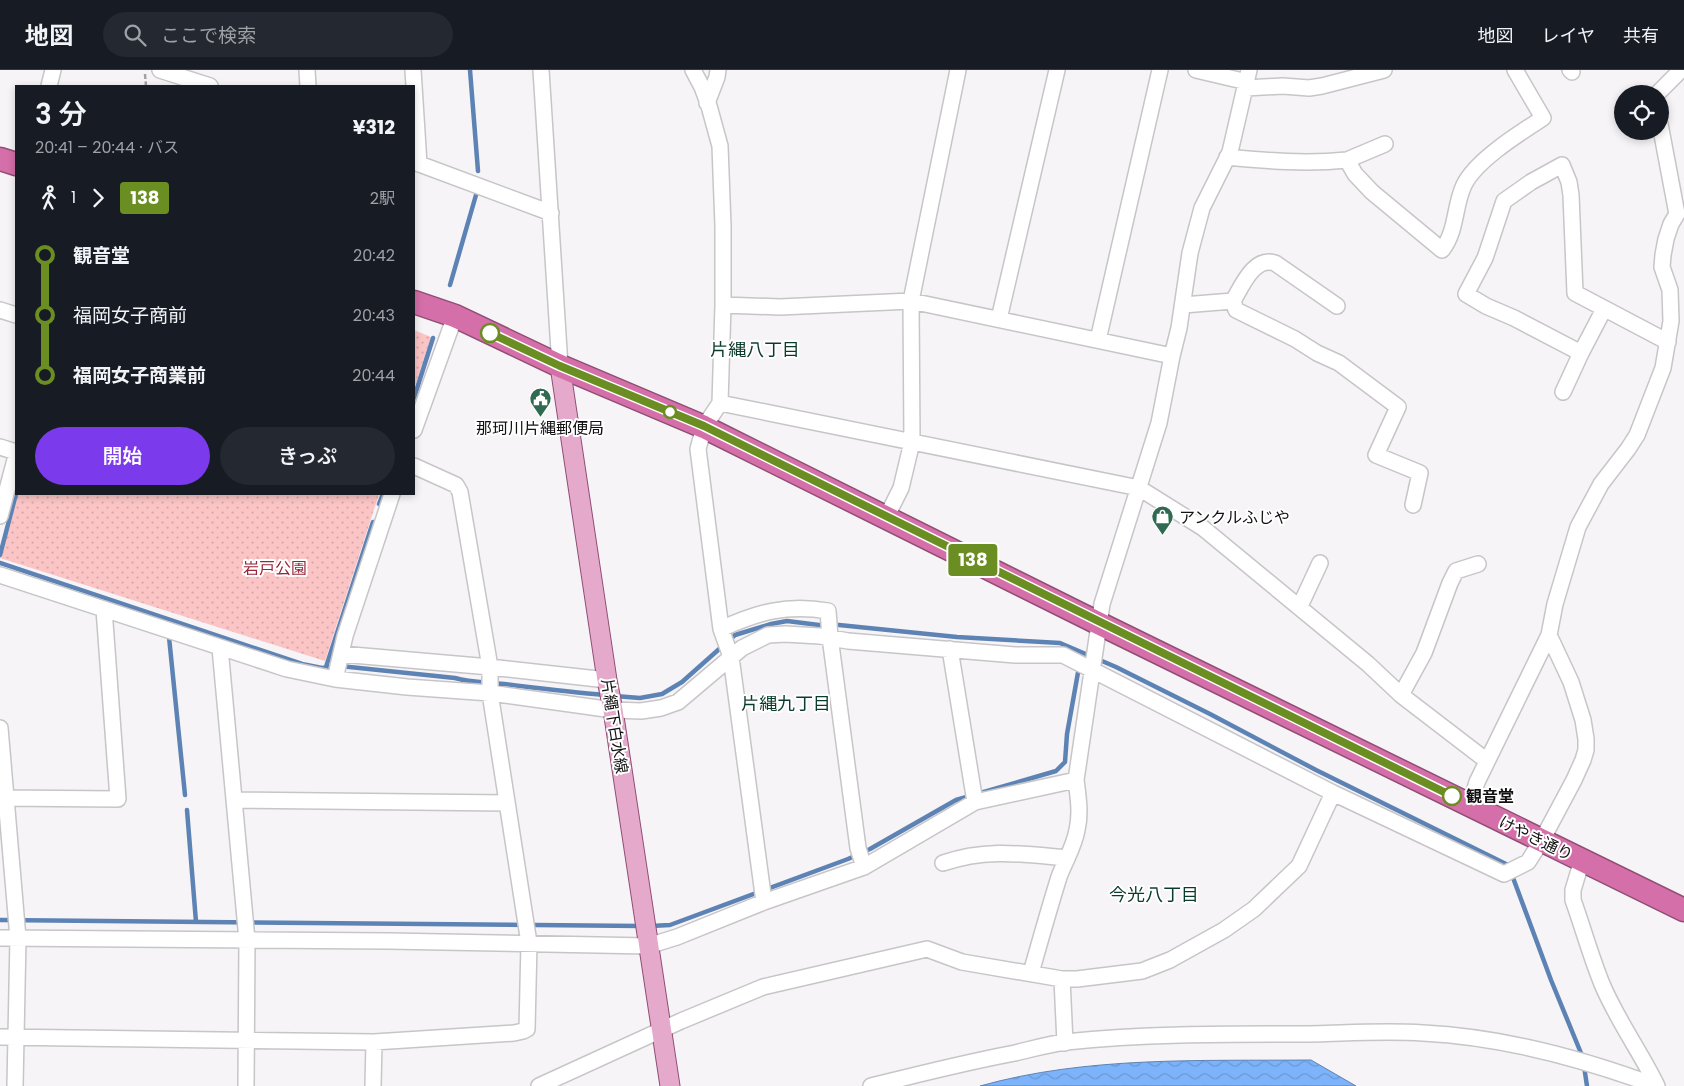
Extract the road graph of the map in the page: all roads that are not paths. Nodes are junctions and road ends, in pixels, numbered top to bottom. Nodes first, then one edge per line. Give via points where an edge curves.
1 (53, 70) edge
2 (160, 70) edge
3 (307, 70) edge
4 (413, 70) edge
5 (541, 70) edge
6 (693, 70) edge
7 (718, 70) edge
8 (958, 70) edge
9 (1057, 70) edge
10 (1160, 70) edge
11 (1196, 70) edge
12 (1384, 70) edge
13 (1515, 70) edge
14 (1681, 70) edge
15 (202, 80) edge
16 (1247, 80) edge
17 (49, 85) edge
18 (308, 85) edge
19 (413, 85) edge
20 (1665, 85) edge
21 (707, 102) junction
22 (415, 131) edge
23 (1663, 140) edge
24 (1385, 144) dead end
25 (1227, 157) junction
26 (0, 159) edge
27 (1347, 160) junction
28 (416, 162) edge
29 (15, 164) edge
30 (551, 213) junction
31 (911, 301) junction
32 (1233, 301) junction
33 (415, 302) edge
34 (723, 305) junction
35 (1183, 305) junction
36 (1337, 306) dead end
37 (1677, 308) edge
38 (0, 310) edge
39 (1604, 310) junction
40 (15, 315) edge
41 (455, 316) junction
42 (999, 319) junction
43 (1098, 340) junction
44 (1668, 342) junction
45 (1581, 353) junction
46 (1172, 356) junction
47 (560, 366) junction
48 (1563, 392) dead end
49 (720, 403) junction
50 (704, 426) junction
51 (415, 427) edge
52 (912, 442) junction
53 (0, 447) edge
54 (15, 454) edge
55 (15, 458) edge
56 (415, 466) edge
57 (1139, 488) junction
58 (392, 495) edge
59 (1413, 504) dead end
60 (0, 516) edge
61 (886, 518) junction
62 (1320, 563) dead end
63 (1478, 564) dead end
64 (0, 575) edge
65 (1300, 606) junction
66 (104, 610) junction
67 (1098, 623) junction
68 (721, 629) junction
69 (1549, 635) junction
70 (830, 638) junction
71 (220, 648) junction
72 (950, 649) junction
73 (341, 654) junction
74 (731, 657) junction
75 (490, 667) junction
76 (1091, 671) junction
77 (335, 680) junction
78 (607, 680) junction
79 (490, 693) junction
80 (1401, 695) junction
81 (613, 710) junction
82 (0, 728) edge
83 (1487, 761) junction
84 (1076, 780) junction
85 (1333, 793) junction
86 (3, 798) edge
87 (234, 800) junction
88 (975, 802) junction
89 (507, 803) junction
90 (1470, 805) junction
91 (1542, 840) junction
92 (1067, 858) junction
93 (1582, 860) junction
94 (943, 863) dead end
95 (864, 867) junction
96 (764, 902) junction
97 (1684, 910) edge
98 (0, 938) edge
99 (18, 938) junction
100 (247, 940) junction
101 (529, 943) junction
102 (648, 946) junction
103 (1031, 973) junction
104 (1062, 979) junction
105 (662, 1030) junction
106 (0, 1037) edge
107 (16, 1037) junction
108 (247, 1040) junction
109 (374, 1042) junction
110 (1065, 1042) junction
111 (15, 1086) edge
112 (246, 1086) edge
113 (373, 1086) edge
114 (539, 1086) edge
115 (670, 1086) edge
116 (871, 1086) edge
117 (1656, 1086) edge

1 - 17 street
2 - 15 street
3 - 18 street
4 - 19 street
5 - 30 street
6 - 21 street
7 - 21 street
8 - 31 street
9 - 42 street
10 - 43 street
11 - 16 street
12 - 16 street via 1316,87
13 - 27 street via 1543,118 1490,156 1471,175 1464,186 1451,236 1442,250 1372,192
14 - 20 street
16 - 25 street
21 - 34 street via 718,138 722,172
22 - 28 street
23 - 37 street via 1677,214 1666,239 1662,267
24 - 27 street
25 - 27 street via 1302,162
25 - 35 street via 1202,208 1190,254
26 - 29 highway
28 - 30 street
30 - 47 street
31 - 34 street via 764,308
31 - 42 street
31 - 52 street
32 - 35 street
32 - 36 street via 1254,268 1269,261
32 - 59 street via 1236,310 1339,363 1398,407 1376,455 1420,474
33 - 41 highway, けやき通り
34 - 49 street
35 - 46 street
37 - 44 street
38 - 40 street
39 - 44 street
39 - 45 street
39 - 45 street via 1575,293 1571,195 1562,165 1504,201 1485,258 1466,294
41 - 47 highway, けやき通り
41 - 51 street
42 - 43 street
43 - 46 street
44 - 69 street via 1663,368 1637,435 1602,484 1578,527
45 - 48 street
46 - 57 street via 1159,423
47 - 50 highway, けやき通り
47 - 78 main road, 片繩下白水線
49 - 50 street
49 - 52 street
50 - 61 highway, けやき通り
50 - 68 street via 698,449
52 - 57 street
52 - 61 street via 901,488
53 - 54 street
55 - 60 street
56 - 75 street via 456,484 460,492
57 - 65 street via 1202,528
57 - 67 street
58 - 73 street
61 - 67 highway, けやき通り
62 - 65 street
63 - 80 street via 1456,571 1424,653
64 - 66 street
65 - 80 street
66 - 71 street
66 - 86 street via 118,799
67 - 76 street
67 - 90 highway, けやき通り
68 - 70 street via 766,611 812,608 828,611
68 - 74 street
69 - 83 street
69 - 91 street via 1571,682 1586,739 1583,760
70 - 72 street
70 - 74 street via 768,635
70 - 95 street via 858,848
71 - 77 street
71 - 87 street
72 - 76 street via 1063,655
72 - 88 street
73 - 75 street
73 - 77 street
74 - 81 street via 678,702 651,710
74 - 96 street
75 - 78 street
75 - 79 street
76 - 84 street
76 - 85 street
77 - 79 street
78 - 81 main road, 片繩下白水線
79 - 81 street
79 - 89 street
80 - 83 street
81 - 102 main road, 片繩下白水線
82 - 86 street
83 - 90 street
84 - 88 street
84 - 92 street via 1078,828
85 - 91 street via 1504,874 1528,862
85 - 104 street via 1299,866 1254,909 1224,930 1170,960 1142,971
86 - 99 street
87 - 89 street
87 - 100 street
88 - 95 street
89 - 101 street
90 - 91 highway, けやき通り
91 - 93 highway, けやき通り
92 - 94 street via 982,853
92 - 103 street
93 - 97 highway, けやき通り
93 - 117 street via 1573,890 1574,900 1602,983
95 - 96 street
96 - 102 street
98 - 99 street
99 - 100 street
99 - 107 street
100 - 101 street
100 - 108 street
101 - 102 street
101 - 109 street via 527,1029
102 - 105 main road, 片繩下白水線
103 - 104 street
103 - 105 street via 962,962 927,949 763,987
104 - 110 street
105 - 114 street
105 - 115 main road, 片繩下白水線
106 - 107 street
107 - 108 street
107 - 111 street
108 - 109 street
108 - 112 street
109 - 113 street
110 - 116 street
110 - 117 street via 1230,1033 1423,1033 1478,1038 1552,1052 1606,1067

